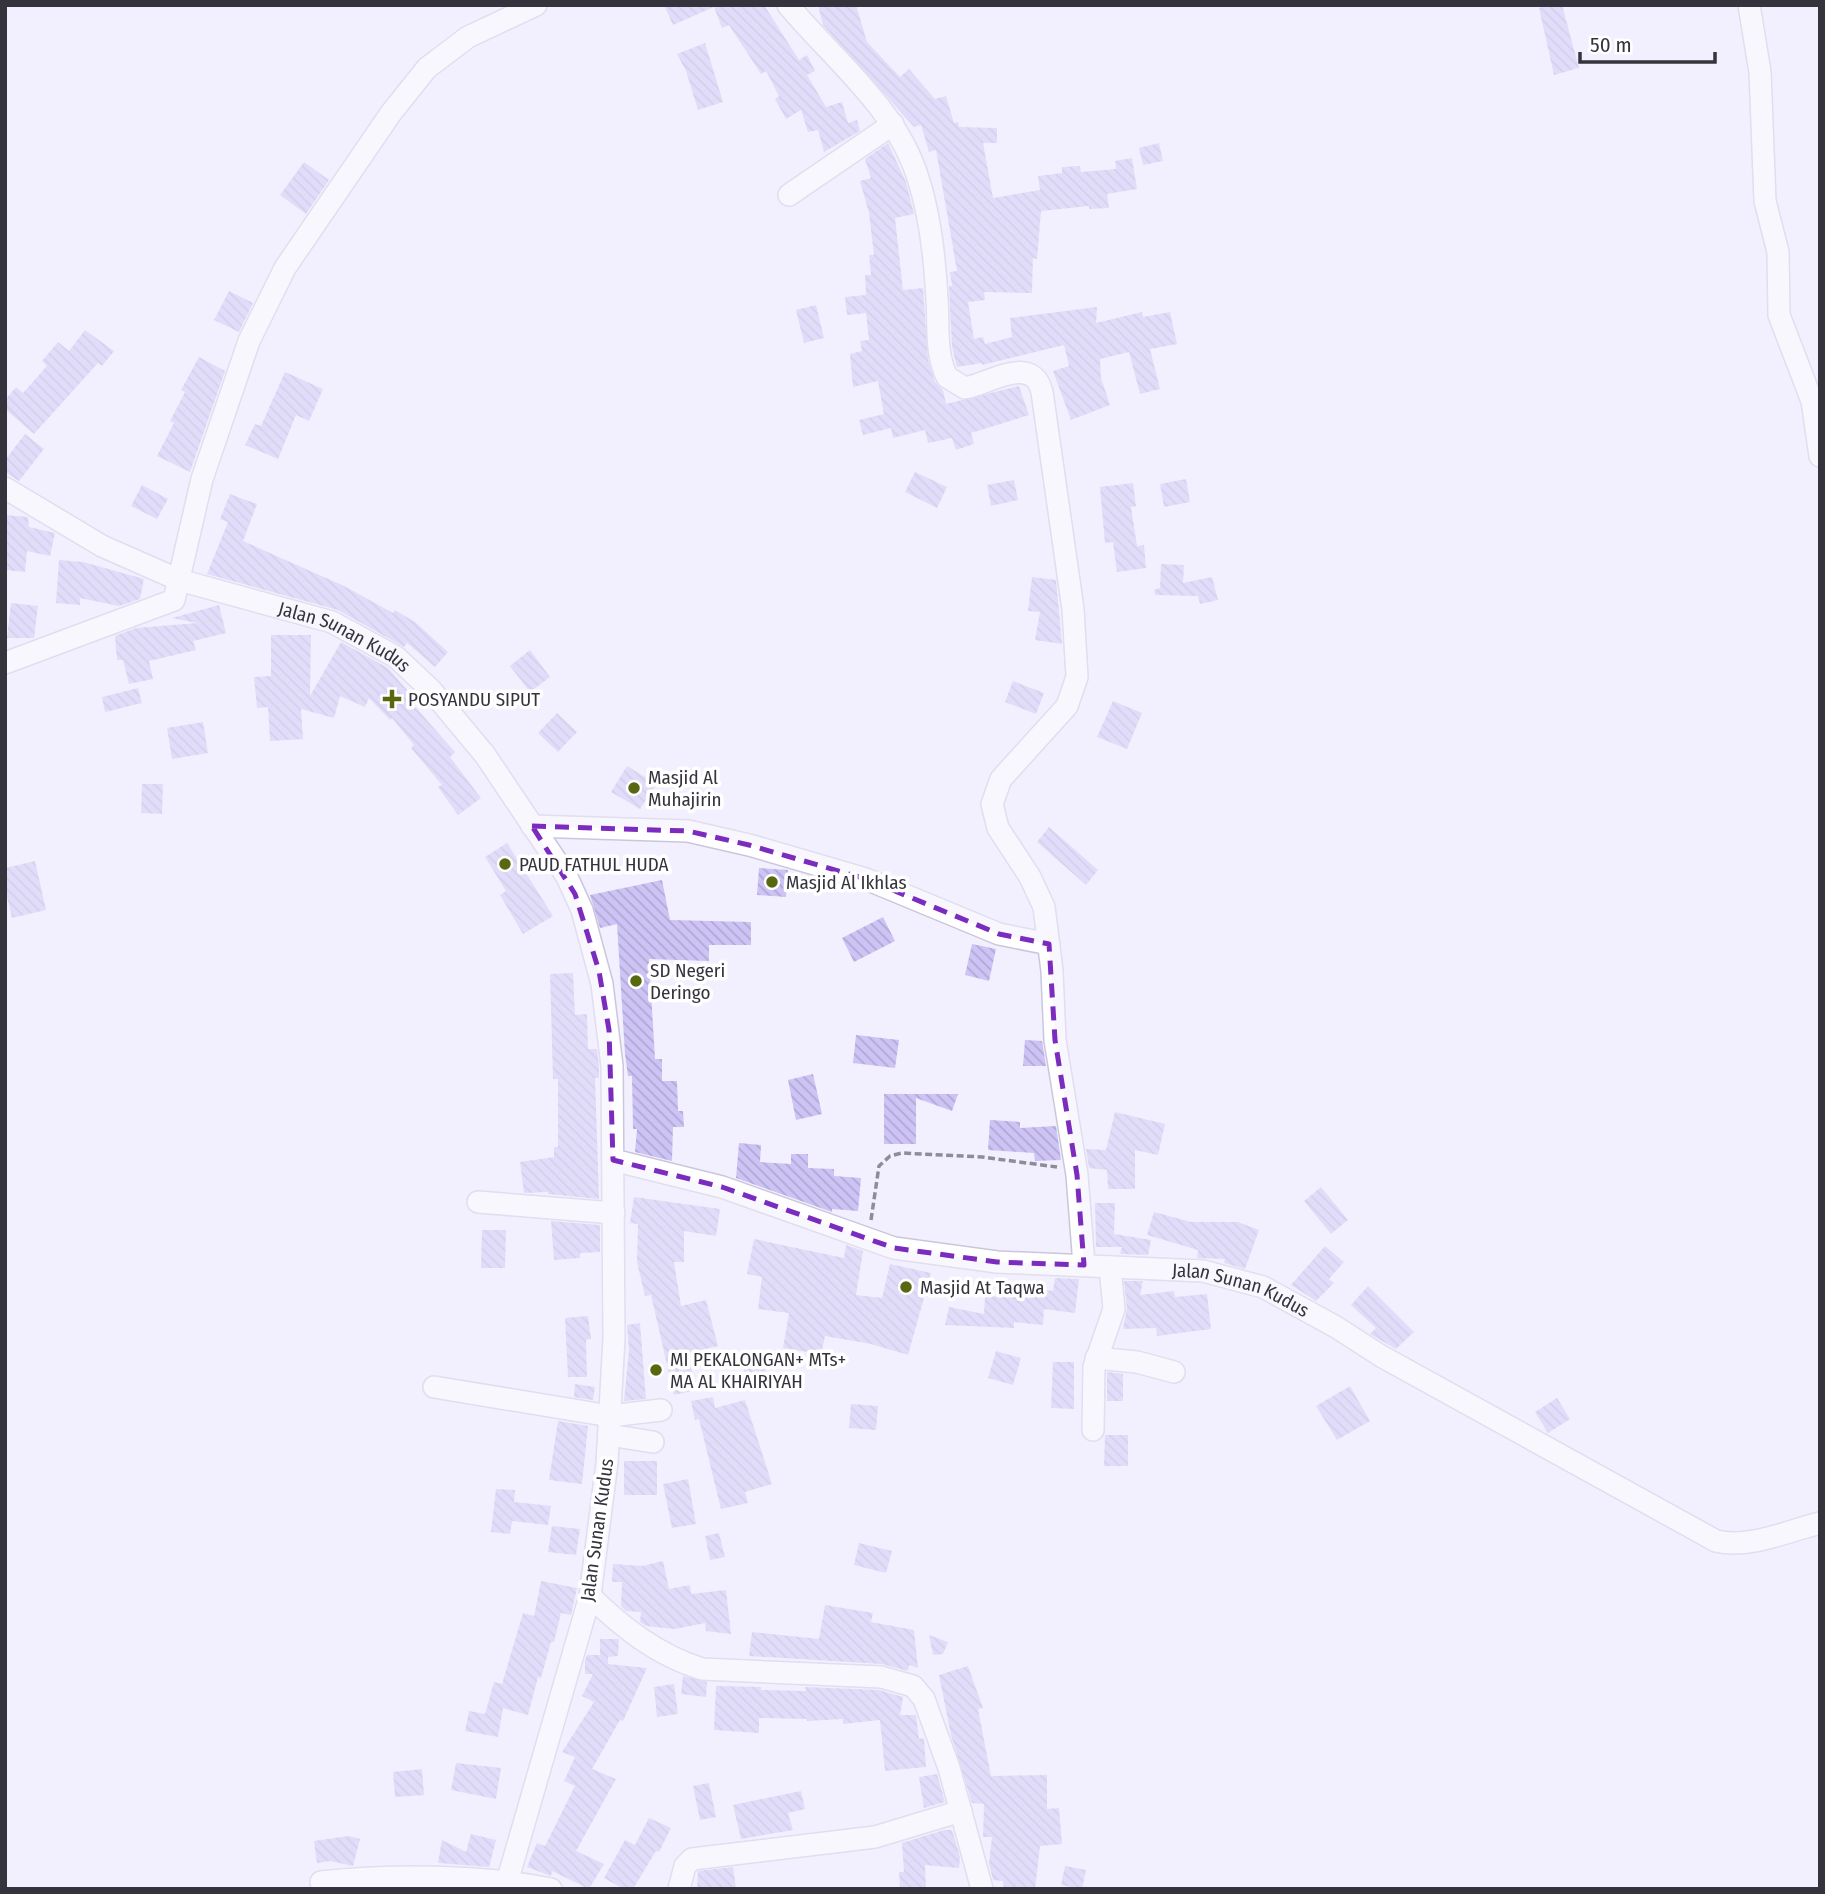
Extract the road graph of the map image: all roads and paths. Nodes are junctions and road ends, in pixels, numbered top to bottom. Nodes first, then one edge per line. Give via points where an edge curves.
1 (537, 5) edge
2 (788, 5) edge
3 (1749, 5) edge
4 (893, 124) junction
5 (789, 195) dead end
6 (1820, 456) edge
7 (5, 488) edge
8 (179, 580) junction
9 (5, 663) edge
10 (532, 826) junction
11 (1049, 944) junction
12 (613, 1160) junction
13 (1076, 1170) junction
14 (478, 1202) dead end
15 (614, 1213) junction
16 (868, 1239) junction
17 (1084, 1265) junction
18 (1110, 1267) junction
19 (1096, 1358) junction
20 (1174, 1372) dead end
21 (435, 1387) dead end
22 (661, 1410) dead end
23 (609, 1425) junction
24 (1093, 1430) dead end
25 (653, 1442) dead end
26 (1820, 1523) edge
27 (590, 1596) junction
28 (961, 1811) junction
29 (321, 1882) dead end
30 (506, 1884) edge
31 (551, 1889) edge
32 (679, 1889) edge
33 (982, 1889) edge

1 - 8 street via 468,37 427,68 285,268 249,341 202,479
2 - 4 street
3 - 6 street via 1760,72 1765,201 1778,252 1778,309 1812,401
4 - 5 street
4 - 11 street via 919,178 937,297 940,355 947,377 965,388 1021,372 1036,378 1042,391 1073,609 1077,677 1067,706 1001,779 992,804 998,828 1039,893
7 - 8 street, Jalan Sunan Kudus via 102,546
8 - 9 street via 174,600 163,606
8 - 10 street, Jalan Sunan Kudus via 332,622 386,650 431,690 485,755
10 - 11 street via 688,831 866,879 999,934
10 - 12 street, Jalan Sunan Kudus via 575,894 599,971 609,1030
11 - 13 street via 1055,1040
12 - 15 street, Jalan Sunan Kudus
12 - 16 street, Jalan Sunan Kudus via 722,1187
13 - 16 path via 982,1157 890,1156 880,1166
13 - 17 street
14 - 15 street
15 - 23 street, Jalan Sunan Kudus
16 - 17 street, Jalan Sunan Kudus via 938,1255
17 - 18 street, Jalan Sunan Kudus
18 - 19 street via 1114,1309
18 - 26 street, Jalan Sunan Kudus via 1203,1271 1263,1287 1716,1541 1756,1540
19 - 20 street via 1152,1364
19 - 24 street
21 - 23 street
22 - 23 street
23 - 25 street
23 - 27 street, Jalan Sunan Kudus
27 - 28 street via 631,1634 702,1669 907,1682 920,1692 928,1707
27 - 30 street, Jalan Sunan Kudus
28 - 32 street via 874,1837 692,1859 685,1866
28 - 33 street
29 - 30 street via 374,1876
30 - 31 street

